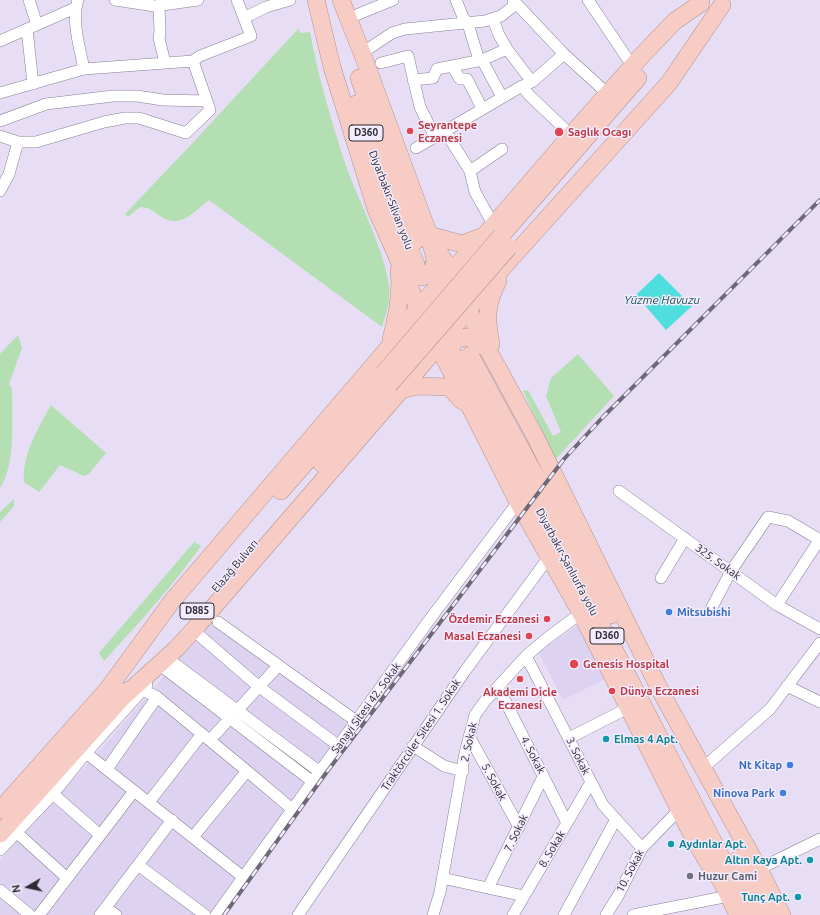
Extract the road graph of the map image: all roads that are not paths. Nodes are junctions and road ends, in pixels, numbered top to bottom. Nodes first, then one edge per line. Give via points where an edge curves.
1 (29, 0) edge
2 (122, 0) edge
3 (198, 0) edge
4 (237, 0) edge
5 (290, 0) edge
6 (316, 0) edge
7 (320, 0) edge
8 (333, 0) edge
9 (341, 0) edge
10 (456, 0) edge
11 (387, 1) edge
12 (590, 1) edge
13 (515, 2) edge
14 (76, 4) edge
15 (159, 5) junction
16 (244, 18) junction
17 (349, 18) junction
18 (492, 19) junction
19 (468, 24) junction
20 (32, 27) junction
21 (0, 41) edge
22 (507, 49) junction
23 (362, 53) junction
24 (564, 54) junction
25 (480, 60) junction
26 (193, 61) junction
27 (166, 63) junction
28 (382, 63) dead end
29 (452, 66) junction
30 (633, 67) junction
31 (84, 69) junction
32 (413, 80) junction
33 (33, 84) junction
34 (527, 84) junction
35 (0, 93) edge
36 (608, 94) junction
37 (502, 97) junction
38 (206, 101) junction
39 (482, 108) junction
40 (0, 121) edge
41 (445, 132) junction
42 (571, 135) junction
43 (0, 136) edge
44 (435, 137) junction
45 (18, 142) junction
46 (416, 148) dead end
47 (502, 149) dead end
48 (470, 171) junction
49 (0, 191) edge
50 (429, 234) junction
51 (497, 236) junction
52 (396, 254) junction
53 (505, 265) junction
54 (451, 272) junction
55 (418, 308) junction
56 (468, 310) junction
57 (389, 347) junction
58 (437, 347) junction
59 (492, 356) junction
60 (459, 360) junction
61 (391, 383) junction
62 (473, 413) junction
63 (619, 491) dead end
64 (518, 502) junction
65 (685, 538) junction
66 (820, 540) edge
67 (549, 557) junction
68 (732, 571) junction
69 (661, 578) dead end
70 (602, 599) junction
71 (777, 605) junction
72 (710, 611) dead end
73 (582, 613) junction
74 (218, 622) dead end
75 (820, 628) edge
76 (193, 630) junction
77 (820, 642) edge
78 (637, 644) junction
79 (526, 656) junction
80 (171, 660) junction
81 (278, 666) junction
82 (258, 686) junction
83 (787, 686) junction
84 (498, 687) junction
85 (107, 690) junction
86 (142, 690) junction
87 (157, 697) junction
88 (122, 698) junction
89 (820, 702) edge
90 (628, 708) junction
91 (234, 713) junction
92 (356, 721) junction
93 (469, 736) junction
94 (206, 737) junction
95 (569, 738) junction
96 (339, 746) junction
97 (414, 746) junction
98 (86, 753) junction
99 (107, 769) junction
100 (247, 771) junction
101 (462, 771) junction
102 (320, 772) junction
103 (699, 772) junction
104 (543, 777) junction
105 (314, 782) junction
106 (591, 782) junction
107 (134, 790) junction
108 (53, 794) junction
109 (149, 802) junction
110 (292, 809) junction
111 (0, 810) edge
112 (675, 814) dead end
113 (616, 819) junction
114 (172, 820) junction
115 (567, 824) junction
116 (519, 827) junction
117 (8, 833) edge
118 (100, 835) junction
119 (193, 837) junction
120 (820, 839) edge
121 (642, 848) junction
122 (0, 850) edge
123 (138, 865) junction
124 (758, 869) junction
125 (243, 877) junction
126 (67, 878) junction
127 (442, 878) junction
128 (488, 888) junction
129 (0, 890) edge
130 (524, 896) junction
131 (729, 896) junction
132 (103, 911) edge
133 (30, 915) edge
134 (39, 915) edge
135 (116, 915) edge
136 (205, 915) edge
137 (216, 915) edge
138 (298, 915) edge
139 (433, 915) edge
140 (513, 915) edge
141 (564, 915) edge
142 (606, 915) edge
143 (633, 915) edge
144 (738, 915) edge
145 (751, 915) edge
146 (767, 915) edge
147 (782, 915) edge

1 - 20 street
2 - 15 street
3 - 15 street
4 - 16 street
5 - 16 street via 266,7
6 - 52 highway via 332,67 376,209
7 - 8 highway, Diyarbakır-Silvan yolu / D360 via 390,204 420,262
9 - 17 highway
10 - 19 street
11 - 17 street
12 - 30 street
13 - 18 street via 501,16
13 - 24 street
14 - 20 street
14 - 31 street via 77,36
15 - 27 street via 158,38
16 - 26 street via 251,36
17 - 23 highway
18 - 19 street
18 - 22 street
19 - 23 street via 405,29 392,33
19 - 25 street
20 - 21 street
20 - 33 street via 30,67
22 - 25 street
22 - 34 street
23 - 50 highway
24 - 34 street
24 - 36 street
25 - 29 street
25 - 37 street
26 - 27 street
26 - 38 street
27 - 31 street
28 - 32 street via 408,56
29 - 32 street via 437,69 433,78
29 - 39 street via 460,79 467,79
30 - 36 highway
30 - 51 highway via 675,21 701,3
31 - 33 street
32 - 44 street via 420,107
33 - 35 street
34 - 37 street
34 - 42 street via 529,94
36 - 42 highway
37 - 39 street
38 - 40 street via 113,96 46,104
38 - 45 street via 210,110 186,133 139,118 125,118 36,142
39 - 41 street
41 - 44 street
41 - 48 street
42 - 51 highway
43 - 45 street
44 - 46 street
45 - 49 street via 9,174
47 - 48 street
48 - 51 street via 475,192
50 - 51 highway via 462,244
50 - 52 highway via 435,261 433,268 425,276 415,276 408,271
50 - 54 highway, D360
51 - 53 highway via 722,5 669,83
51 - 54 highway
51 - 61 highway, bridge
52 - 55 highway
52 - 57 highway via 401,282
53 - 56 highway
53 - 59 highway via 488,310 487,324
54 - 55 highway
54 - 56 highway, D360
55 - 57 highway
55 - 58 highway
56 - 58 highway
56 - 59 highway, D360
57 - 85 highway via 173,600
58 - 60 highway
58 - 61 highway
59 - 60 highway via 471,337 462,337 453,342 450,350
59 - 78 highway, D360 via 535,436
60 - 62 highway
60 - 70 highway, D360 via 555,511
60 - 145 highway, Diyarbakır-Şanlıurfa yolu / D360 via 615,651
61 - 62 highway via 449,387
61 - 76 highway
61 - 85 highway, Elazığ Bulvarı / D885 via 180,607
61 - 88 highway, Elazığ Bulvarı / D885
62 - 64 highway
63 - 65 street, 325. Sokak
64 - 67 highway
64 - 92 street, Sanayi Sitesi 42. Sokak
65 - 68 street, 325. Sokak
65 - 69 street
66 - 68 street via 788,521 768,517
66 - 71 street
67 - 73 highway
67 - 97 street, Traktörcüler Sitesi 1. Sokak via 465,671
68 - 71 street, 325. Sokak
68 - 72 street
70 - 78 highway
70 - 103 highway, D360
71 - 75 street, 325. Sokak
73 - 79 street, 2. Sokak
73 - 90 highway
74 - 81 street
76 - 80 highway
76 - 82 street
77 - 83 street
78 - 103 highway, D360
79 - 84 street, 2. Sokak
79 - 95 street, 3. Sokak
80 - 86 street
80 - 88 highway
80 - 91 street
81 - 82 street
81 - 92 street
82 - 91 street
82 - 96 street
83 - 89 street
83 - 103 street via 770,709
84 - 93 street, 2. Sokak via 475,715
84 - 104 street, 4. Sokak
85 - 111 highway, Elazığ Bulvarı / D885
86 - 87 street
86 - 98 street
87 - 94 street
87 - 99 street
88 - 117 highway, Elazığ Bulvarı / D885
90 - 95 street
90 - 131 highway via 695,841
91 - 94 street
91 - 102 street
91 - 105 street
92 - 96 street, Sanayi Sitesi 42. Sokak
93 - 101 street, 2. Sokak
93 - 116 street, 5. Sokak
94 - 100 street
94 - 109 street
95 - 106 street, 3. Sokak
96 - 102 street, Sanayi Sitesi 42. Sokak
97 - 101 street via 444,766
97 - 138 street, Traktörcüler Sitesi 1. Sokak
98 - 99 street
98 - 108 street
99 - 107 street
100 - 110 street
100 - 119 street
101 - 127 street, 2. Sokak
102 - 105 street, Sanayi Sitesi 42. Sokak
103 - 124 highway
103 - 146 highway, D360
104 - 115 street, 4. Sokak
104 - 116 street, 7. Sokak
105 - 110 street, Sanayi Sitesi 42. Sokak
106 - 113 street, 3. Sokak via 603,805
106 - 115 street, 8. Sokak
107 - 109 street
107 - 118 street
108 - 117 street
108 - 118 street
109 - 114 street
110 - 125 street, Sanayi Sitesi 42. Sokak
112 - 121 street, 10. Sokak
113 - 121 street, 3. Sokak
113 - 141 street
114 - 119 street
114 - 123 street
115 - 130 street, 8. Sokak
116 - 128 street, 7. Sokak
117 - 122 street
117 - 126 street
118 - 126 street
119 - 125 street
120 - 124 street
121 - 142 street, 10. Sokak
123 - 132 street
123 - 136 street
124 - 147 highway
125 - 137 street, Sanayi Sitesi 42. Sokak
126 - 134 street
127 - 128 street
127 - 139 street, 2. Sokak
128 - 130 street
129 - 133 street
130 - 140 street, 8. Sokak
131 - 143 street
131 - 144 highway
132 - 135 street

